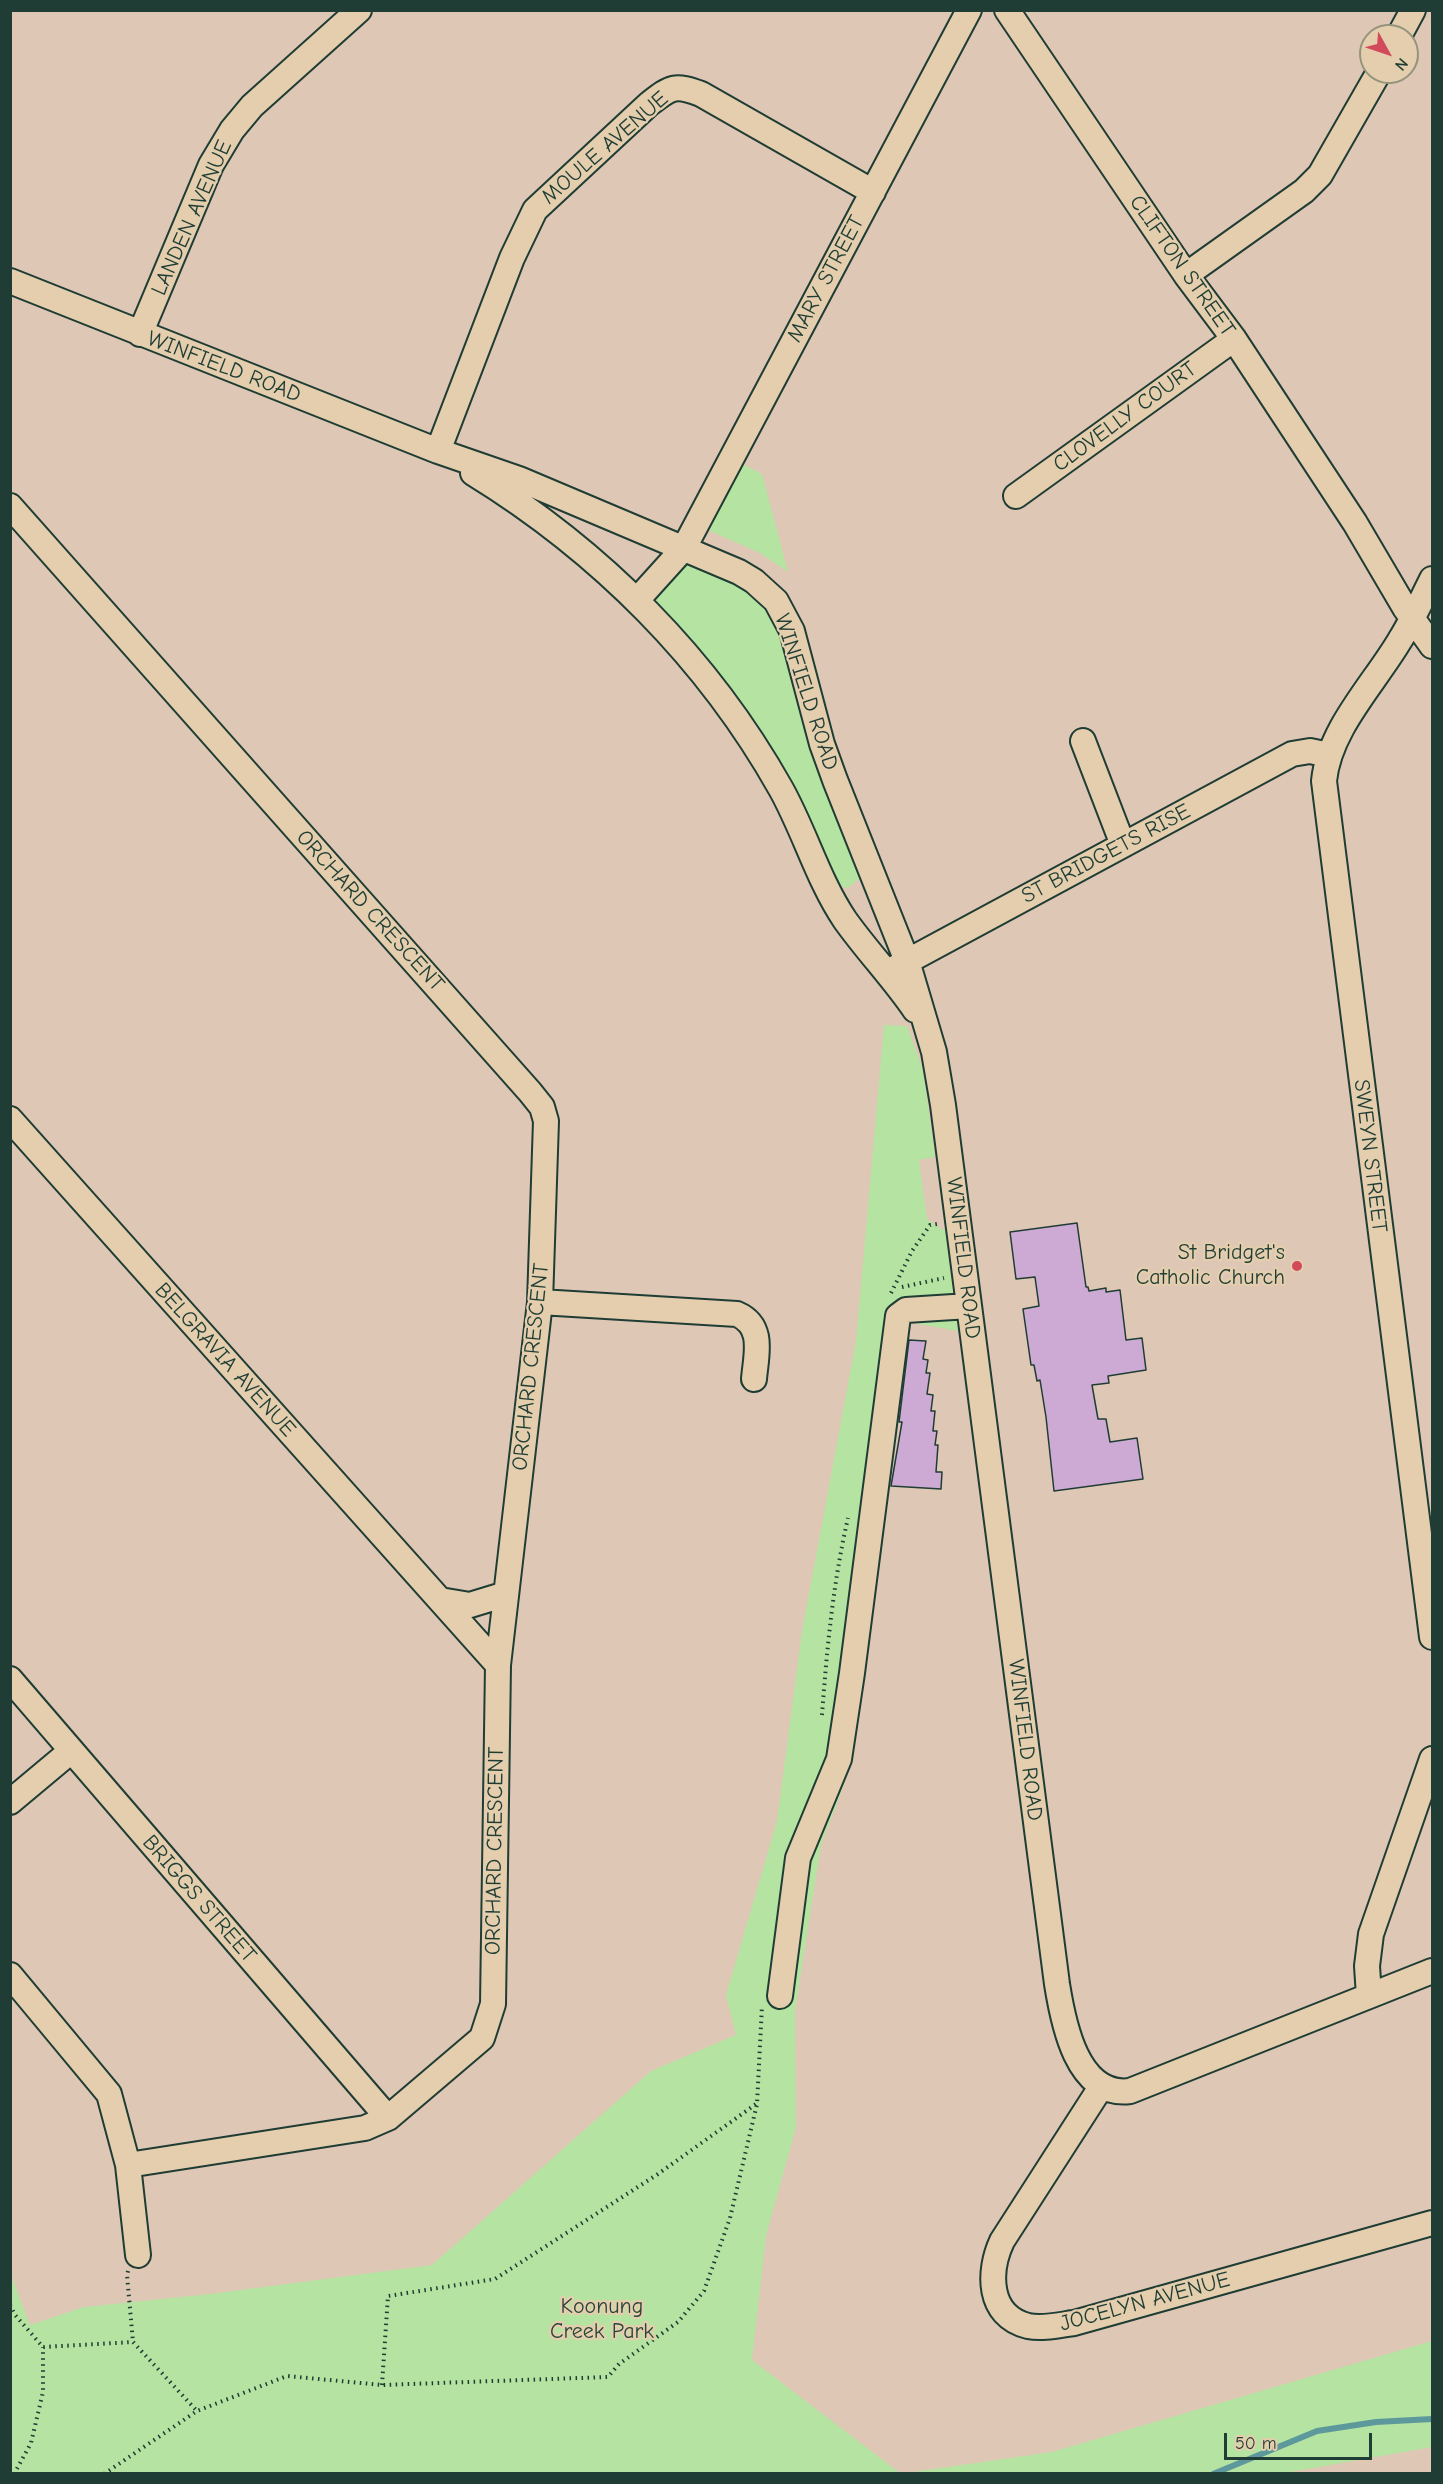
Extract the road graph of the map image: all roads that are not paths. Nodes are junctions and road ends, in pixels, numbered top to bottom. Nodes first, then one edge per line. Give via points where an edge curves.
1 (359, 10) edge
2 (969, 10) edge
3 (1007, 10) edge
4 (1413, 10) edge
5 (1405, 24) edge
6 (1372, 84) edge
7 (873, 192) junction
8 (1186, 275) junction
9 (10, 281) edge
10 (140, 334) junction
11 (1233, 339) junction
12 (438, 451) junction
13 (1016, 496) dead end
14 (10, 506) edge
15 (684, 548) junction
16 (1432, 561) edge
17 (1432, 579) edge
18 (637, 600) junction
19 (1416, 611) edge
20 (1432, 646) edge
21 (1083, 741) dead end
22 (1329, 755) junction
23 (1124, 845) junction
24 (897, 967) junction
25 (10, 1119) edge
26 (540, 1302) junction
27 (969, 1306) junction
28 (754, 1379) dead end
29 (506, 1594) junction
30 (440, 1600) junction
31 (1432, 1637) edge
32 (498, 1665) junction
33 (10, 1679) edge
34 (71, 1751) junction
35 (1432, 1759) edge
36 (10, 1802) edge
37 (1432, 1971) edge
38 (10, 1975) edge
39 (780, 1996) dead end
40 (1369, 1996) junction
41 (1101, 2087) junction
42 (388, 2118) junction
43 (128, 2165) junction
44 (1432, 2223) edge
45 (138, 2255) road end

1 - 10 street, LANDEN AVENUE via 252,106 232,130 210,165
2 - 7 street, MARY STREET
3 - 8 street, CLIFTON STREET
4 - 5 street
6 - 8 street via 1320,175 1295,198
7 - 12 street, MOULE AVENUE via 701,94 685,88 668,89 535,210 512,258
7 - 15 street, MARY STREET
8 - 11 street, CLIFTON STREET
9 - 10 street, WINFIELD ROAD
10 - 12 street, WINFIELD ROAD
11 - 13 street, CLOVELLY COURT
11 - 19 street, CLIFTON STREET
12 - 15 street, WINFIELD ROAD via 519,479
12 - 18 street, WINFIELD ROAD via 531,511
14 - 26 street, ORCHARD CRESCENT via 542,1107 546,1121
15 - 18 street, MARY STREET
15 - 24 street, WINFIELD ROAD via 754,580 785,614 822,744
16 - 19 street, SWEYN STREET
17 - 19 street, SWEYN STREET
18 - 24 street, WINFIELD ROAD via 699,668 742,725 782,790 845,920
19 - 20 street, CLIFTON STREET
19 - 22 street, SWEYN STREET via 1384,645 1368,684
21 - 23 street
22 - 23 street, ST BRIDGETS RISE via 1310,751 1292,754
22 - 31 street, SWEYN STREET via 1324,798
23 - 24 street, ST BRIDGETS RISE
24 - 27 street, WINFIELD ROAD via 928,1030 939,1074
25 - 30 street, BELGRAVIA AVENUE
26 - 28 street via 737,1314 753,1325 757,1342
26 - 29 street, ORCHARD CRESCENT
27 - 39 street via 906,1310 898,1316 838,1760 798,1858
27 - 41 street, WINFIELD ROAD via 1060,2005 1077,2056 1091,2079
29 - 30 street via 470,1605
29 - 32 street, ORCHARD CRESCENT
30 - 32 street, BELGRAVIA AVENUE
32 - 42 street, ORCHARD CRESCENT via 493,2004 482,2038
33 - 34 street, BRIGGS STREET
34 - 36 street
34 - 42 street, BRIGGS STREET
35 - 40 street via 1371,1934
37 - 40 street
38 - 43 street via 109,2094
40 - 41 street via 1142,2087 1121,2092
41 - 44 street, JOCELYN AVENUE via 994,2258 993,2280 998,2301 1004,2311 1026,2325 1074,2323
42 - 43 street, ORCHARD CRESCENT via 365,2128
43 - 45 street

